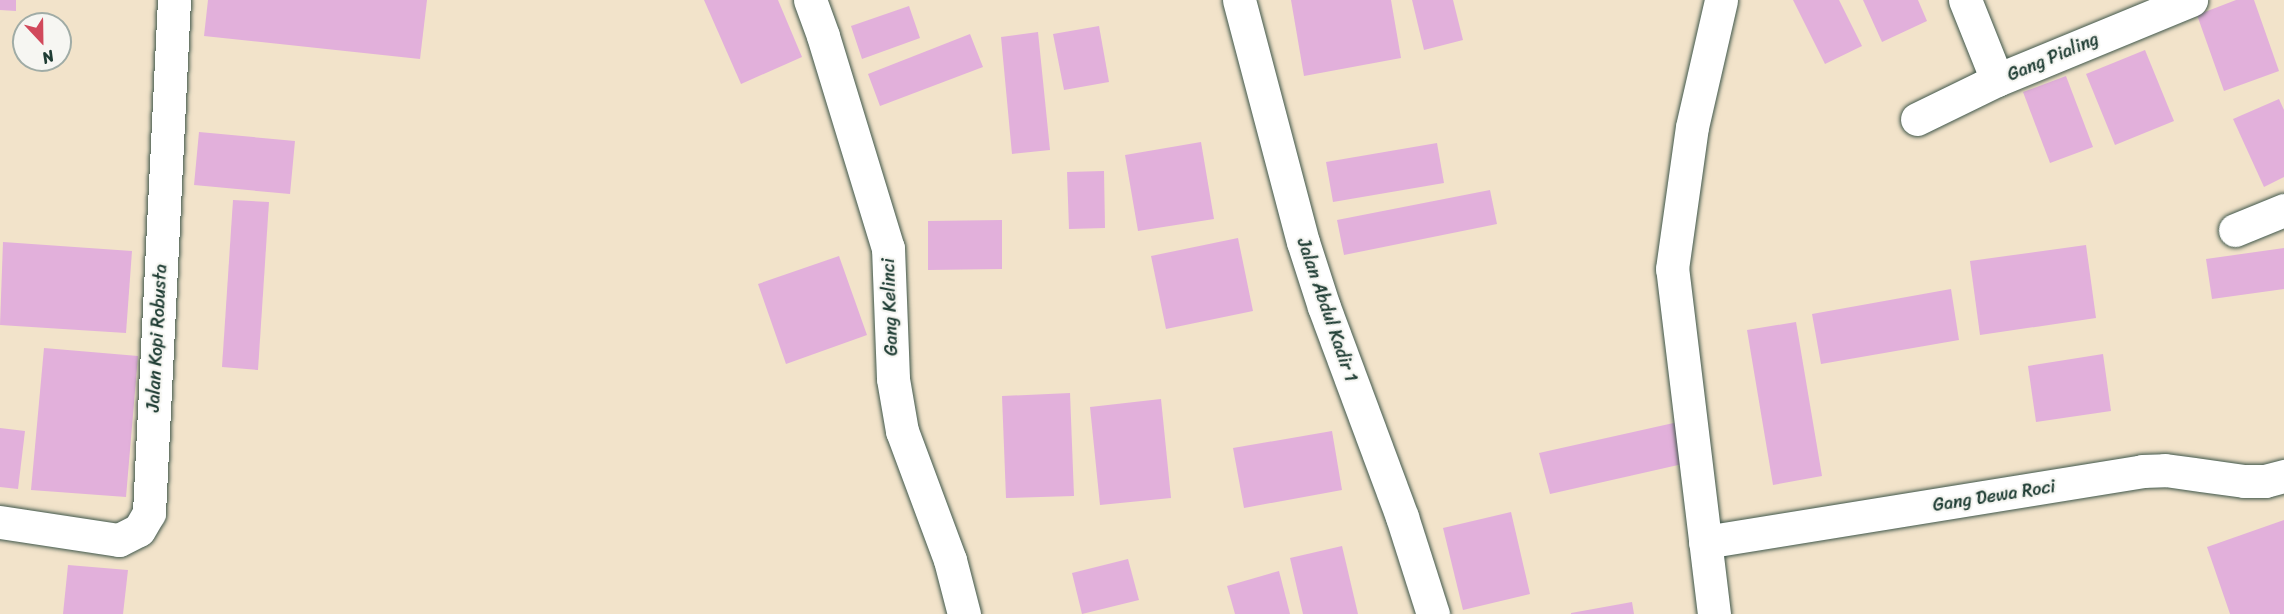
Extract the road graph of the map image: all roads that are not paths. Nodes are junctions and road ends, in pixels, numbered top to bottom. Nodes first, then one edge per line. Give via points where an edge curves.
1 (174, 0) edge
2 (810, 0) edge
3 (1239, 0) edge
4 (1721, 0) edge
5 (1965, 0) edge
6 (2191, 0) edge
7 (1997, 80) junction
8 (1917, 119) dead end
9 (2284, 210) edge
10 (2235, 230) dead end
11 (2284, 476) edge
12 (0, 522) edge
13 (1705, 542) junction
14 (964, 614) edge
15 (1433, 614) edge
16 (1714, 614) edge

1 - 12 street, Jalan Kopi Robusta via 149,513 139,530 119,540
2 - 14 street, Gang Kelinci via 883,224 891,278 895,401 902,431 950,560
3 - 15 street, Jalan Abdul Kadir 1 via 1306,253
4 - 13 street via 1692,128 1672,269
5 - 7 street
6 - 7 street, Gang Pialing
7 - 8 street, Gang Pialing
9 - 10 street
11 - 13 street, Gang Dewa Roci via 2244,481 2165,470 2142,471
13 - 16 street

